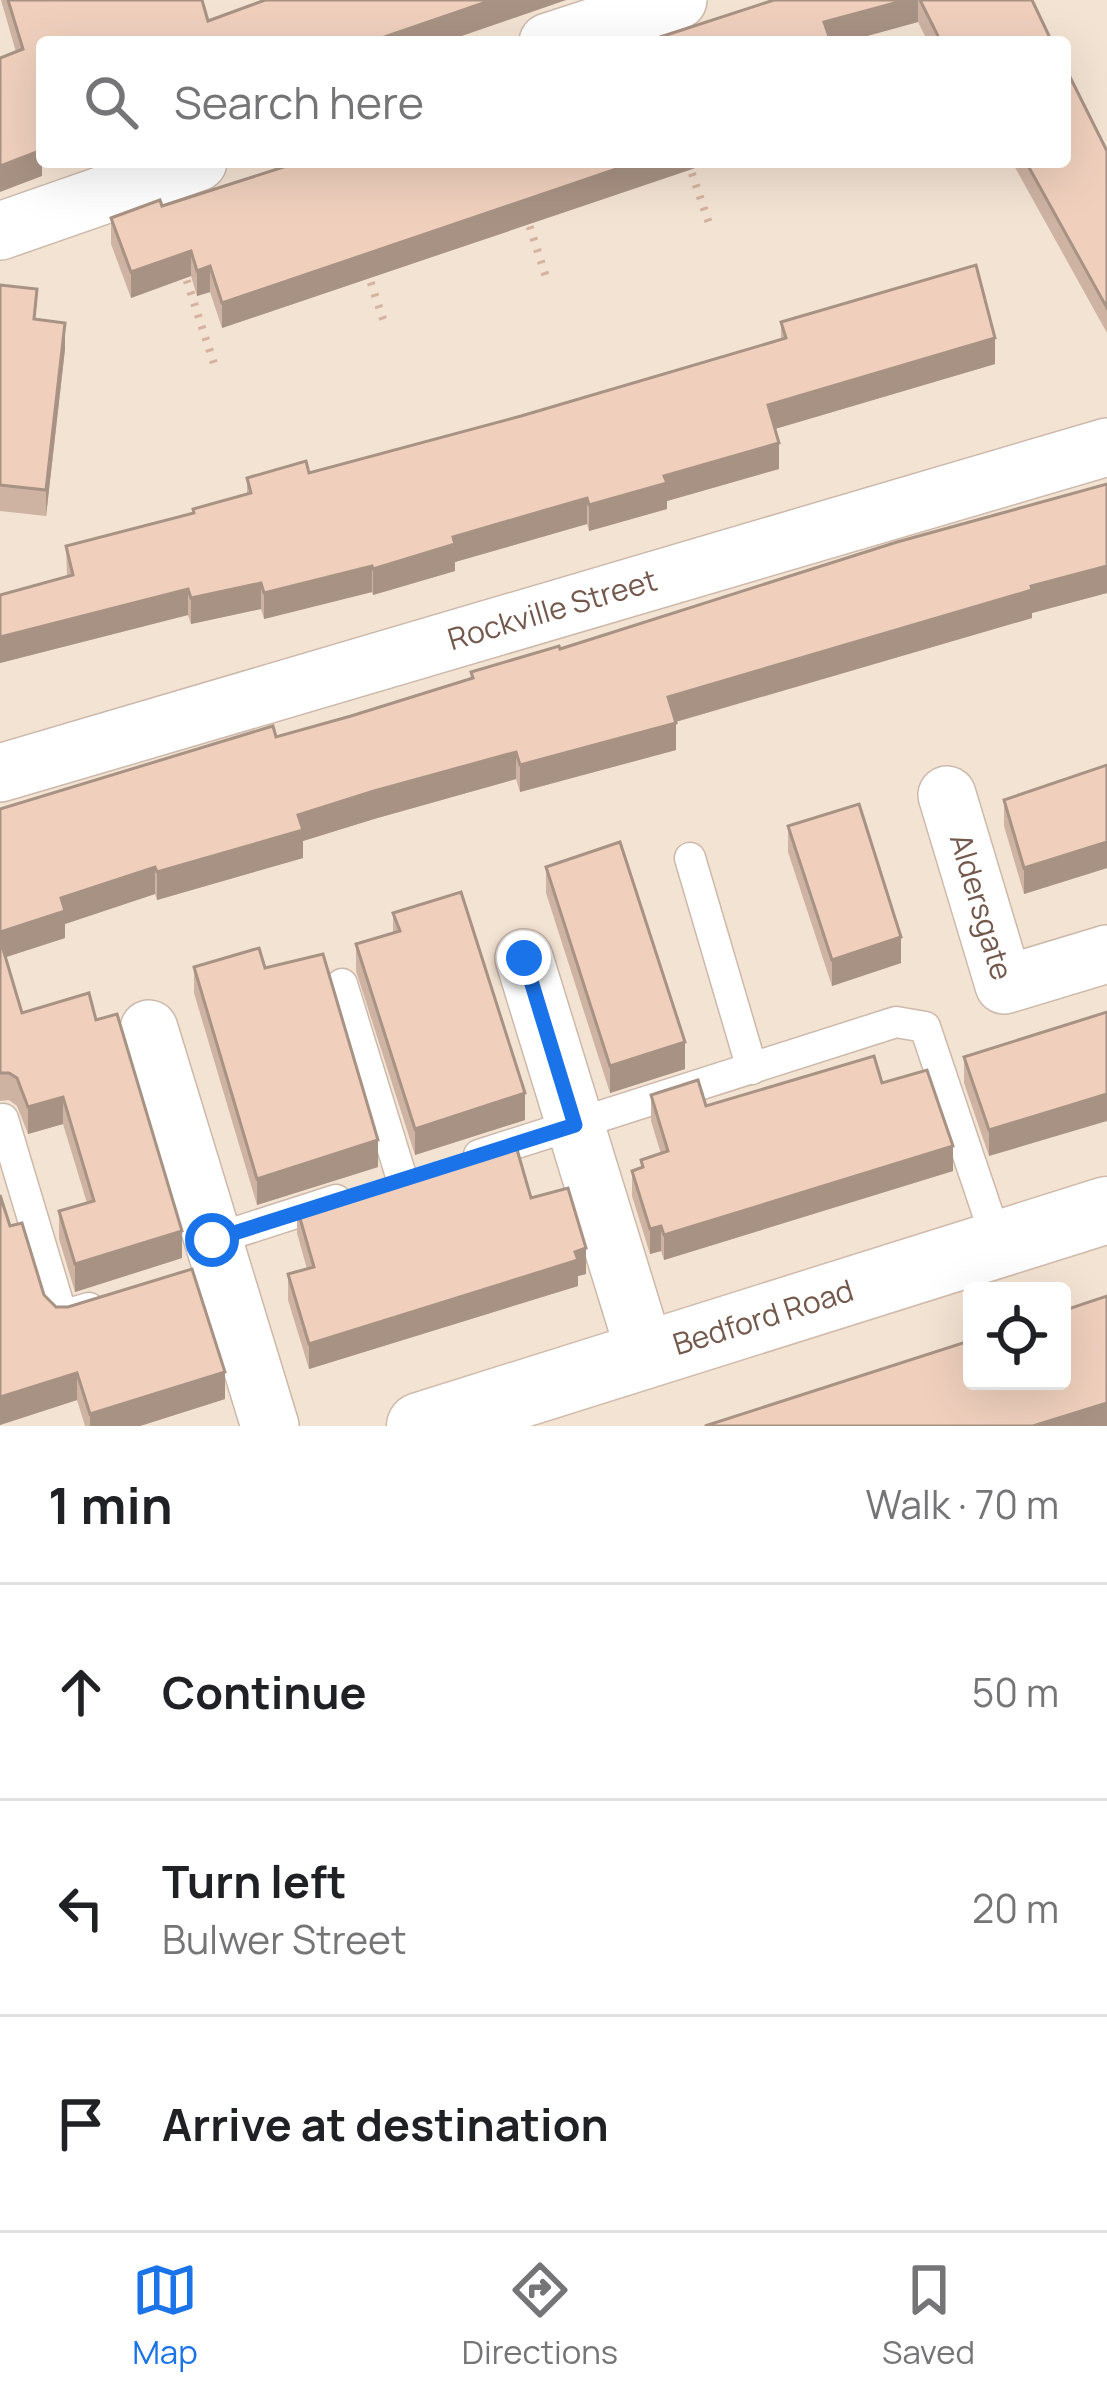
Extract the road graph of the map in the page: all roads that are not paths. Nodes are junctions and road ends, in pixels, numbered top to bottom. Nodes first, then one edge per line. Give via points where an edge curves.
1 (678, 0) edge
2 (567, 36) edge
3 (181, 168) edge
4 (0, 231) edge
5 (1107, 447) edge
6 (0, 773) edge
7 (947, 795) dead end
8 (689, 858) dead end
9 (1107, 954) edge
10 (524, 958) dead end
11 (342, 984) dead end
12 (149, 1029) dead end
13 (752, 1069) junction
14 (3, 1119) edge
15 (575, 1125) junction
16 (402, 1179) junction
17 (1107, 1210) edge
18 (998, 1244) junction
19 (210, 1260) junction
20 (108, 1302) edge
21 (646, 1355) junction
22 (269, 1426) edge
23 (420, 1426) edge

1 - 2 street
3 - 4 street
5 - 6 street, Rockville Street
7 - 9 street, Aldersgate via 1004,985
8 - 13 lane
10 - 15 street
11 - 16 lane
12 - 19 street
13 - 15 lane
13 - 18 lane via 896,1022 925,1027
14 - 20 lane via 62,1316
15 - 16 lane
15 - 21 street
16 - 19 lane
17 - 18 main road, Bedford Road
18 - 21 main road, Bedford Road
19 - 22 street
21 - 23 main road, Bedford Road

